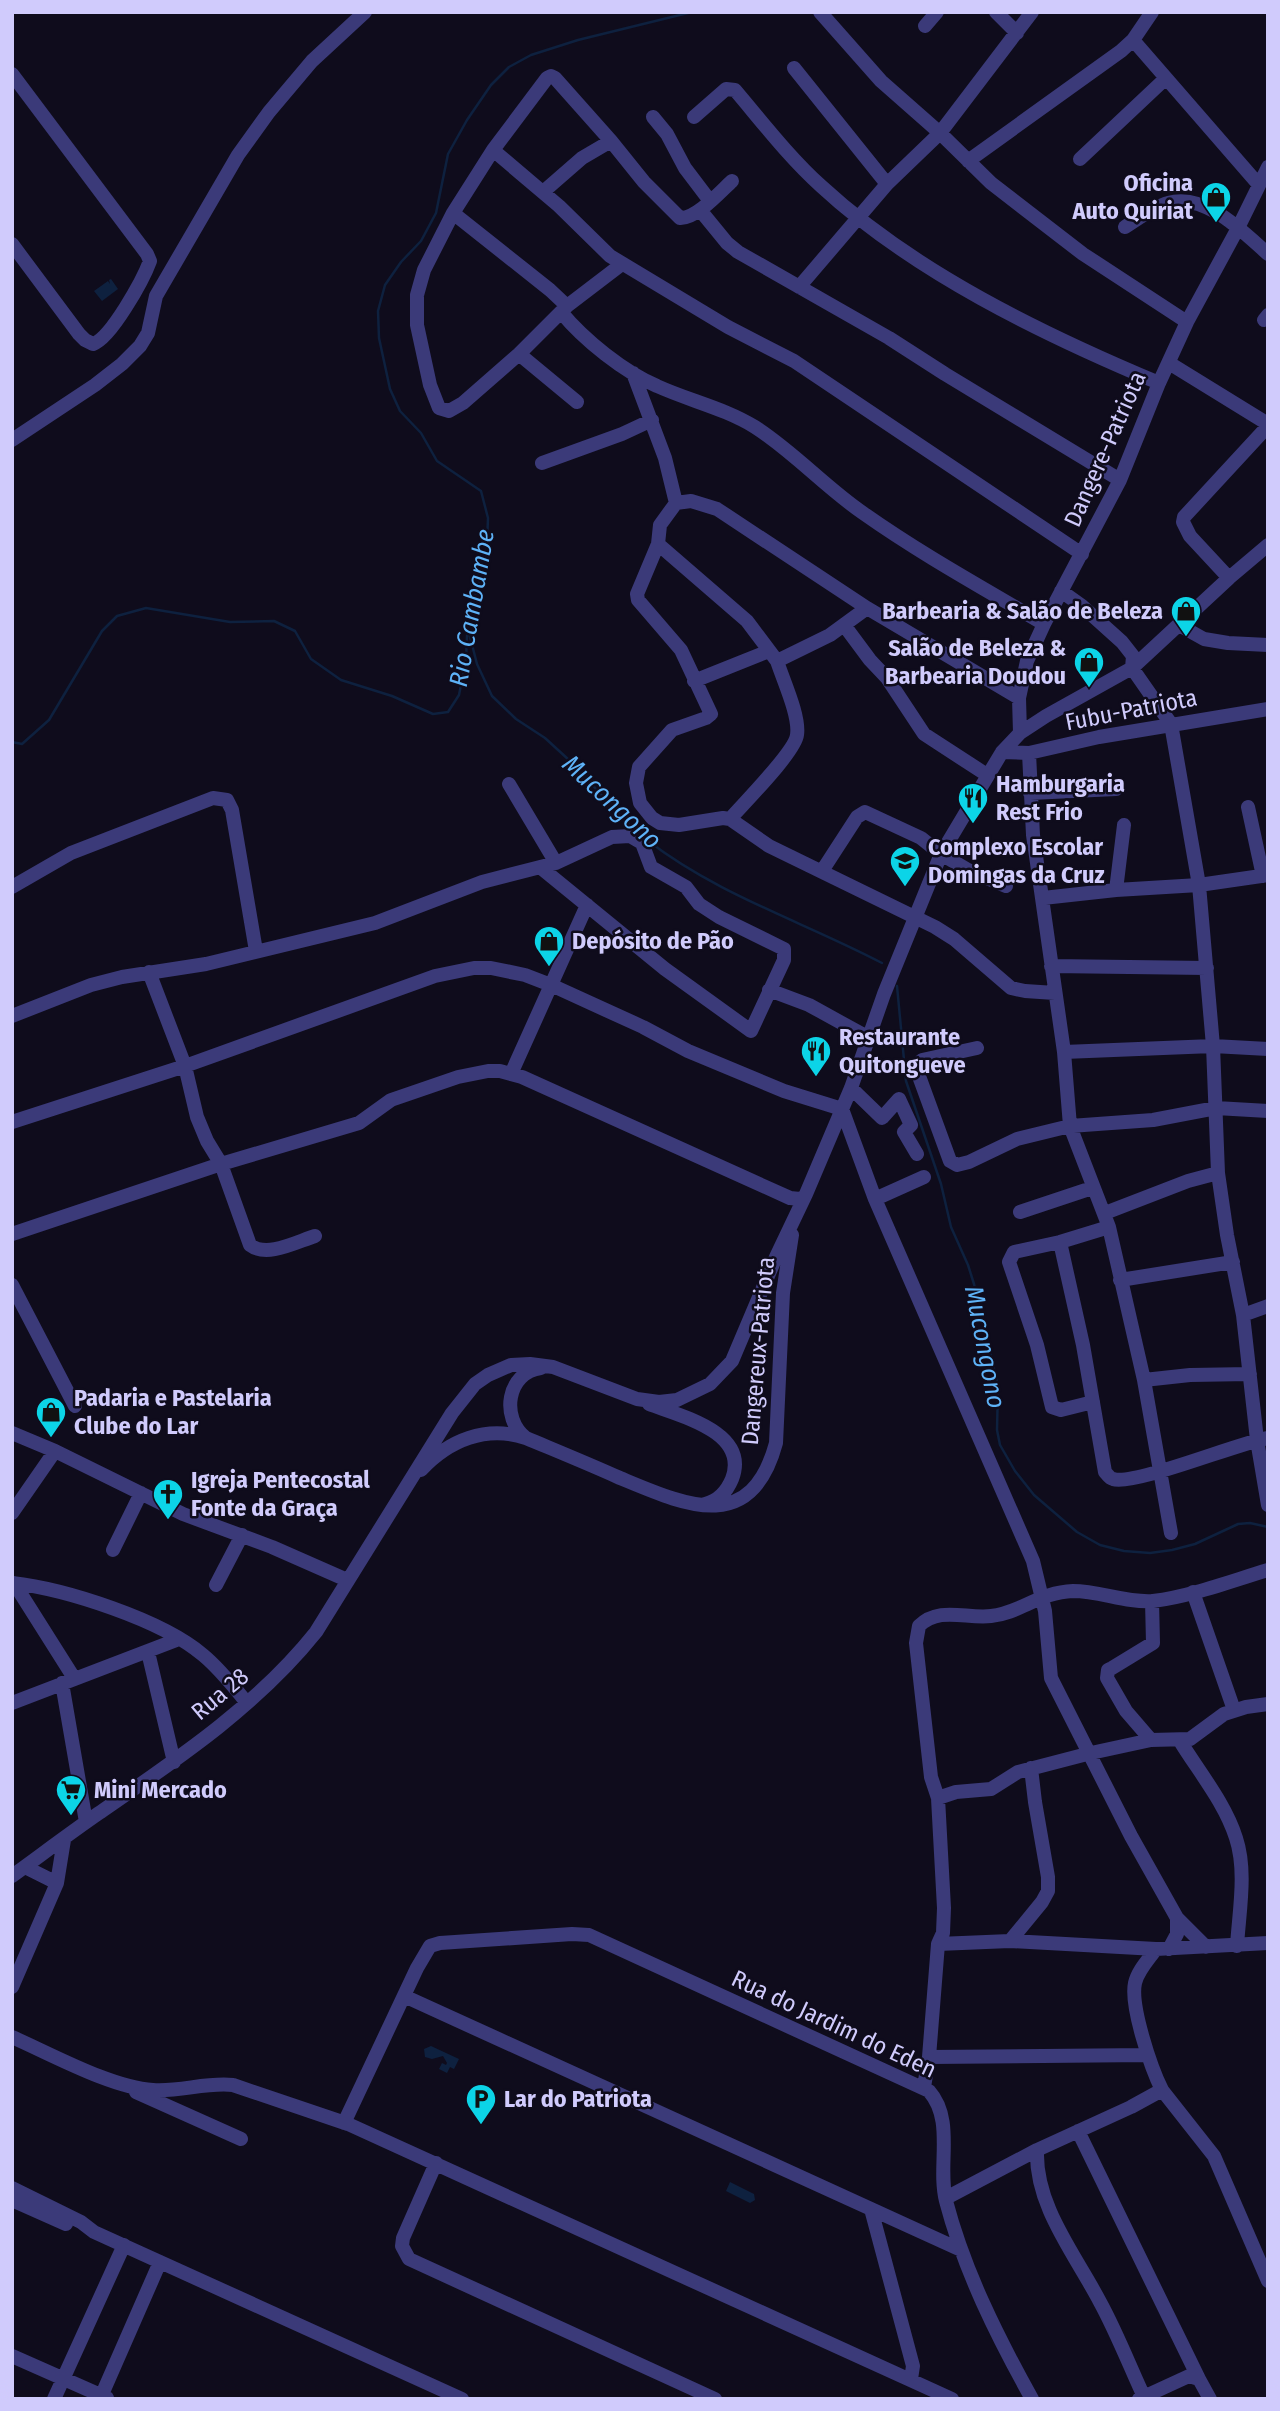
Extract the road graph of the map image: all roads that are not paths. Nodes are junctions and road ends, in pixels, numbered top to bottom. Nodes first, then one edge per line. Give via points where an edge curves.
1 (365, 12) edge
2 (820, 12) edge
3 (937, 12) edge
4 (996, 12) edge
5 (1032, 12) edge
6 (1152, 12) edge
7 (925, 26) dead end
8 (1017, 33) junction
9 (1133, 40) junction
10 (794, 68) dead end
11 (12, 74) edge
12 (1165, 79) junction
13 (653, 117) dead end
14 (694, 117) dead end
15 (940, 133) junction
16 (611, 141) junction
17 (493, 150) junction
18 (1080, 159) dead end
19 (968, 161) junction
20 (1268, 167) edge
21 (732, 181) dead end
22 (887, 184) junction
23 (1259, 185) junction
24 (543, 192) junction
25 (705, 205) junction
26 (453, 213) junction
27 (859, 218) junction
28 (1125, 227) dead end
29 (1238, 228) junction
30 (12, 244) edge
31 (1268, 254) edge
32 (622, 264) junction
33 (799, 287) junction
34 (564, 309) junction
35 (1187, 322) junction
36 (519, 354) junction
37 (1169, 363) junction
38 (633, 373) junction
39 (1159, 383) junction
40 (577, 402) dead end
41 (652, 420) junction
42 (1268, 425) edge
43 (12, 440) edge
44 (542, 463) dead end
45 (1120, 480) junction
46 (676, 503) junction
47 (657, 544) junction
48 (1268, 545) edge
49 (1082, 554) junction
50 (1229, 578) junction
51 (1061, 592) junction
52 (867, 608) junction
53 (1044, 624) junction
54 (844, 625) junction
55 (1179, 625) junction
56 (1268, 645) edge
57 (773, 656) junction
58 (1132, 668) junction
59 (694, 681) junction
60 (1019, 698) junction
61 (1268, 709) edge
62 (1171, 724) junction
63 (1020, 733) junction
64 (1002, 752) junction
65 (1029, 753) junction
66 (987, 775) junction
67 (509, 784) dead end
68 (1116, 789) dead end
69 (1030, 793) junction
70 (1248, 807) dead end
71 (730, 819) junction
72 (1124, 825) dead end
73 (941, 853) junction
74 (556, 863) junction
75 (540, 867) junction
76 (822, 871) junction
77 (1265, 876) edge
78 (1199, 885) junction
79 (1006, 886) dead end
80 (12, 887) edge
81 (1116, 890) junction
82 (1043, 898) junction
83 (587, 905) junction
84 (915, 919) junction
85 (256, 951) junction
86 (1051, 966) junction
87 (1207, 968) junction
88 (149, 972) junction
89 (551, 985) junction
90 (769, 990) junction
91 (1055, 993) junction
92 (12, 1016) edge
93 (869, 1038) junction
94 (1213, 1046) junction
95 (977, 1048) dead end
96 (1268, 1049) edge
97 (1064, 1052) junction
98 (185, 1066) junction
99 (511, 1074) junction
100 (851, 1088) junction
101 (1216, 1108) junction
102 (842, 1109) junction
103 (1268, 1111) edge
104 (12, 1122) edge
105 (1070, 1126) junction
106 (917, 1154) dead end
107 (221, 1164) junction
108 (1218, 1172) junction
109 (924, 1177) dead end
110 (1092, 1188) junction
111 (804, 1197) junction
112 (875, 1199) junction
113 (1020, 1212) dead end
114 (1107, 1220) junction
115 (12, 1234) edge
116 (315, 1236) dead end
117 (1060, 1242) junction
118 (1233, 1262) junction
119 (1120, 1280) junction
120 (12, 1285) edge
121 (1268, 1306) edge
122 (1243, 1315) junction
123 (553, 1367) junction
124 (1250, 1374) junction
125 (1144, 1380) junction
126 (637, 1399) junction
127 (1093, 1402) junction
128 (75, 1406) dead end
129 (12, 1433) edge
130 (526, 1438) junction
131 (1262, 1439) edge
132 (55, 1451) junction
133 (1162, 1470) junction
134 (141, 1493) junction
135 (400, 1494) junction
136 (696, 1505) junction
137 (1268, 1506) edge
138 (12, 1513) edge
139 (1171, 1533) dead end
140 (242, 1535) junction
141 (113, 1550) dead end
142 (1268, 1570) edge
143 (347, 1580) junction
144 (13, 1583) edge
145 (216, 1585) dead end
146 (1193, 1592) junction
147 (1042, 1597) junction
148 (1152, 1601) junction
149 (179, 1639) junction
150 (148, 1652) junction
151 (68, 1681) junction
152 (12, 1703) edge
153 (247, 1703) junction
154 (1268, 1704) edge
155 (1234, 1710) junction
156 (1150, 1740) junction
157 (1180, 1741) junction
158 (1091, 1753) junction
159 (173, 1762) junction
160 (1031, 1768) junction
161 (937, 1798) junction
162 (86, 1822) junction
163 (64, 1840) junction
164 (25, 1867) junction
165 (12, 1876) edge
166 (57, 1883) junction
167 (1177, 1918) junction
168 (1010, 1941) junction
169 (1268, 1943) edge
170 (937, 1944) junction
171 (1237, 1946) junction
172 (1206, 1947) junction
173 (1162, 1949) junction
174 (12, 1987) edge
175 (404, 1996) junction
176 (12, 2037) edge
177 (1148, 2055) junction
178 (929, 2057) junction
179 (924, 2087) junction
180 (129, 2088) junction
181 (175, 2089) junction
182 (1162, 2090) junction
183 (173, 2109) junction
184 (344, 2123) junction
185 (1078, 2132) junction
186 (241, 2139) dead end
187 (1037, 2150) junction
188 (436, 2163) junction
189 (12, 2188) edge
190 (946, 2198) junction
191 (12, 2200) edge
192 (871, 2209) junction
193 (94, 2232) junction
194 (124, 2245) junction
195 (961, 2250) junction
196 (160, 2262) junction
197 (1268, 2281) edge
198 (12, 2356) edge
199 (63, 2379) junction
200 (911, 2379) junction
201 (1199, 2379) junction
202 (103, 2398) edge
203 (1031, 2398) edge
204 (1143, 2398) edge
205 (54, 2399) edge
206 (462, 2399) edge
207 (715, 2399) edge
208 (952, 2399) edge
209 (1210, 2399) edge

1 - 43 street via 312,61 238,155 156,296 148,334 139,346 95,385
2 - 15 street via 880,80
3 - 7 street
4 - 8 street
5 - 8 street
6 - 9 street
8 - 15 street
9 - 12 street
9 - 19 street
10 - 22 street
11 - 30 street via 149,261 128,304 93,344 79,334
12 - 18 street
12 - 23 street
13 - 25 street
14 - 27 street via 726,89 735,90 818,183
15 - 19 street
15 - 22 street
16 - 17 street via 551,76
16 - 24 street via 582,158
16 - 25 street via 677,216 687,219
17 - 24 street
17 - 26 street
19 - 35 street via 1033,218
20 - 23 street, Dangere-Patriota
21 - 25 street
22 - 27 street
23 - 29 street, Dangere-Patriota
24 - 32 street
25 - 33 street via 727,243
26 - 34 street
26 - 36 street via 424,270 417,295 417,324 434,400 449,411
27 - 33 street
27 - 39 street via 965,289
28 - 29 street via 1166,203 1185,201
29 - 31 street
29 - 35 street, Dangere-Patriota
32 - 34 street
32 - 49 street via 794,361
33 - 45 street via 881,332
34 - 36 street
34 - 38 street via 575,327
35 - 37 street, Dangere-Patriota
36 - 40 street
37 - 39 street, Dangere-Patriota
37 - 42 street
38 - 41 street
38 - 53 street via 754,427 862,513
39 - 45 street, Dangere-Patriota
41 - 44 street
41 - 46 street
42 - 50 street via 1185,517 1185,528
45 - 49 street, Dangere-Patriota
46 - 47 street via 660,525
46 - 52 street via 691,501 717,509
47 - 57 street via 747,621
47 - 59 street via 638,600 675,642
48 - 50 street
49 - 51 street, Dangere-Patriota
50 - 55 street
51 - 53 street, Dangere-Patriota
51 - 58 street via 1122,642 1133,656
52 - 54 street
52 - 60 street
53 - 60 street, Dangere-Patriota via 1027,661
54 - 57 street via 830,635
54 - 66 street via 924,734
55 - 56 street via 1205,639
55 - 58 street
57 - 59 street
57 - 71 street via 797,722 797,735
58 - 62 street
58 - 63 street
59 - 71 street via 711,714 672,730 639,767 640,803 660,823
60 - 63 street, Dangere-Patriota
61 - 62 street, Fubu-Patriota
62 - 65 street, Fubu-Patriota
62 - 78 street
63 - 64 street
64 - 65 street, Fubu-Patriota
64 - 66 street
65 - 69 street
66 - 73 street
67 - 74 street
68 - 69 street
69 - 82 street
70 - 77 street
71 - 76 street via 769,846
72 - 81 street
73 - 76 street via 921,838 865,812 857,817
73 - 79 street
73 - 84 street
74 - 75 street
74 - 90 street via 612,837 636,839 651,867 687,887 699,904 782,946 784,960
75 - 83 street
75 - 85 street via 482,882 375,923
76 - 84 street
77 - 78 street
78 - 81 street
78 - 87 street
80 - 85 street via 71,853 222,798 232,810
81 - 82 street
82 - 86 street
83 - 89 street
83 - 90 street via 751,1031
84 - 91 street via 954,939 1011,988
84 - 93 street
85 - 88 street
86 - 87 street
86 - 91 street
87 - 94 street
88 - 92 street via 91,985
88 - 98 street
89 - 98 street via 491,968 460,970
89 - 99 street
89 - 102 street via 688,1051 784,1091
90 - 93 street
91 - 97 street
93 - 100 street
94 - 96 street
94 - 97 street
94 - 101 street
95 - 105 street via 922,1060 916,1068 950,1161 957,1165 969,1162 1017,1139
97 - 105 street
98 - 104 street
98 - 107 street via 197,1117
99 - 107 street via 488,1071 457,1077 391,1101 359,1123
99 - 111 street via 790,1198
100 - 102 street
100 - 106 street via 882,1118 899,1099 911,1125 904,1132
101 - 103 street
101 - 105 street via 1153,1120
101 - 108 street
102 - 111 street
102 - 112 street
105 - 110 street
107 - 115 street
107 - 116 street via 250,1245 265,1251
108 - 114 street via 1188,1181
108 - 118 street
109 - 112 street
110 - 113 street
110 - 114 street
111 - 126 street via 732,1361 710,1384 677,1400
111 - 136 street, Dangereux-Patriota via 789,1247 783,1293 776,1443 770,1465 760,1483 745,1496 711,1507
112 - 147 street via 1033,1561
114 - 117 street
114 - 119 street
117 - 127 street
117 - 127 street via 1014,1252 1009,1262 1052,1407 1061,1410
118 - 119 street
118 - 122 street
119 - 125 street
120 - 128 street
121 - 122 street
122 - 124 street
123 - 126 street
123 - 130 street via 533,1369 512,1390 511,1416
123 - 135 street via 511,1365 475,1384
124 - 125 street
124 - 131 street
125 - 133 street
126 - 136 street via 707,1428 732,1448 735,1462 728,1486 711,1502
127 - 133 street via 1105,1472 1110,1478
129 - 132 street
130 - 135 street, Dangereux-Patriota via 501,1433 453,1443 424,1466
130 - 136 street, Dangereux-Patriota via 666,1497
131 - 133 street
131 - 137 street
132 - 134 street
132 - 138 street
133 - 139 street
134 - 140 street
134 - 141 street
135 - 143 street, Rua 28
140 - 143 street
140 - 145 street
142 - 146 street
143 - 153 street, Rua 28 via 293,1661
144 - 149 street via 44,1587 145,1620
144 - 151 street
146 - 148 street
146 - 155 street
147 - 148 street via 1073,1591
147 - 158 street via 1051,1678
147 - 161 street via 998,1615 937,1615 919,1626 917,1656
148 - 156 street via 1153,1643 1112,1668 1107,1678
149 - 150 street
149 - 153 street via 203,1655
150 - 151 street
150 - 159 street
151 - 152 street
151 - 162 street
153 - 159 street, Rua 28
154 - 155 street
155 - 157 street via 1216,1718 1201,1733
156 - 157 street
156 - 158 street
157 - 171 street via 1237,1840 1241,1880
158 - 160 street
158 - 167 street
159 - 162 street, Rua 28
160 - 161 street via 991,1789
160 - 168 street via 1048,1891
161 - 170 street via 944,1908 943,1933
162 - 163 street, Rua 28
163 - 164 street, Rua 28
163 - 166 street
164 - 165 street, Rua 28
164 - 166 street
166 - 174 street
167 - 172 street
167 - 173 street via 1177,1934
168 - 170 street
168 - 173 street
169 - 171 street
170 - 178 street
171 - 172 street
172 - 173 street
173 - 177 street via 1135,1983
175 - 179 street, Rua do Jardim do Eden via 434,1944 589,1935
175 - 184 street
175 - 192 street
176 - 180 street
177 - 178 street
177 - 182 street
178 - 179 street
179 - 190 street, Rua do Jardim do Eden via 935,2098 943,2121
180 - 181 street
180 - 183 street
181 - 183 street via 167,2099
181 - 184 street via 233,2085
182 - 185 street
182 - 197 street via 1214,2157
183 - 186 street
184 - 188 street
185 - 187 street
185 - 201 street
187 - 190 street
187 - 204 street via 1040,2181 1058,2230 1098,2298
188 - 200 street
188 - 207 street via 403,2238 409,2259
189 - 193 street
190 - 195 street, Rua do Jardim do Eden
191 - 193 street via 77,2230
192 - 195 street
192 - 200 street via 913,2366
193 - 194 street
194 - 196 street
194 - 199 street
195 - 203 street, Rua do Jardim do Eden
196 - 202 street
196 - 206 street
198 - 199 street
199 - 202 street
199 - 205 street
200 - 208 street
201 - 204 street via 1189,2376
201 - 209 street

